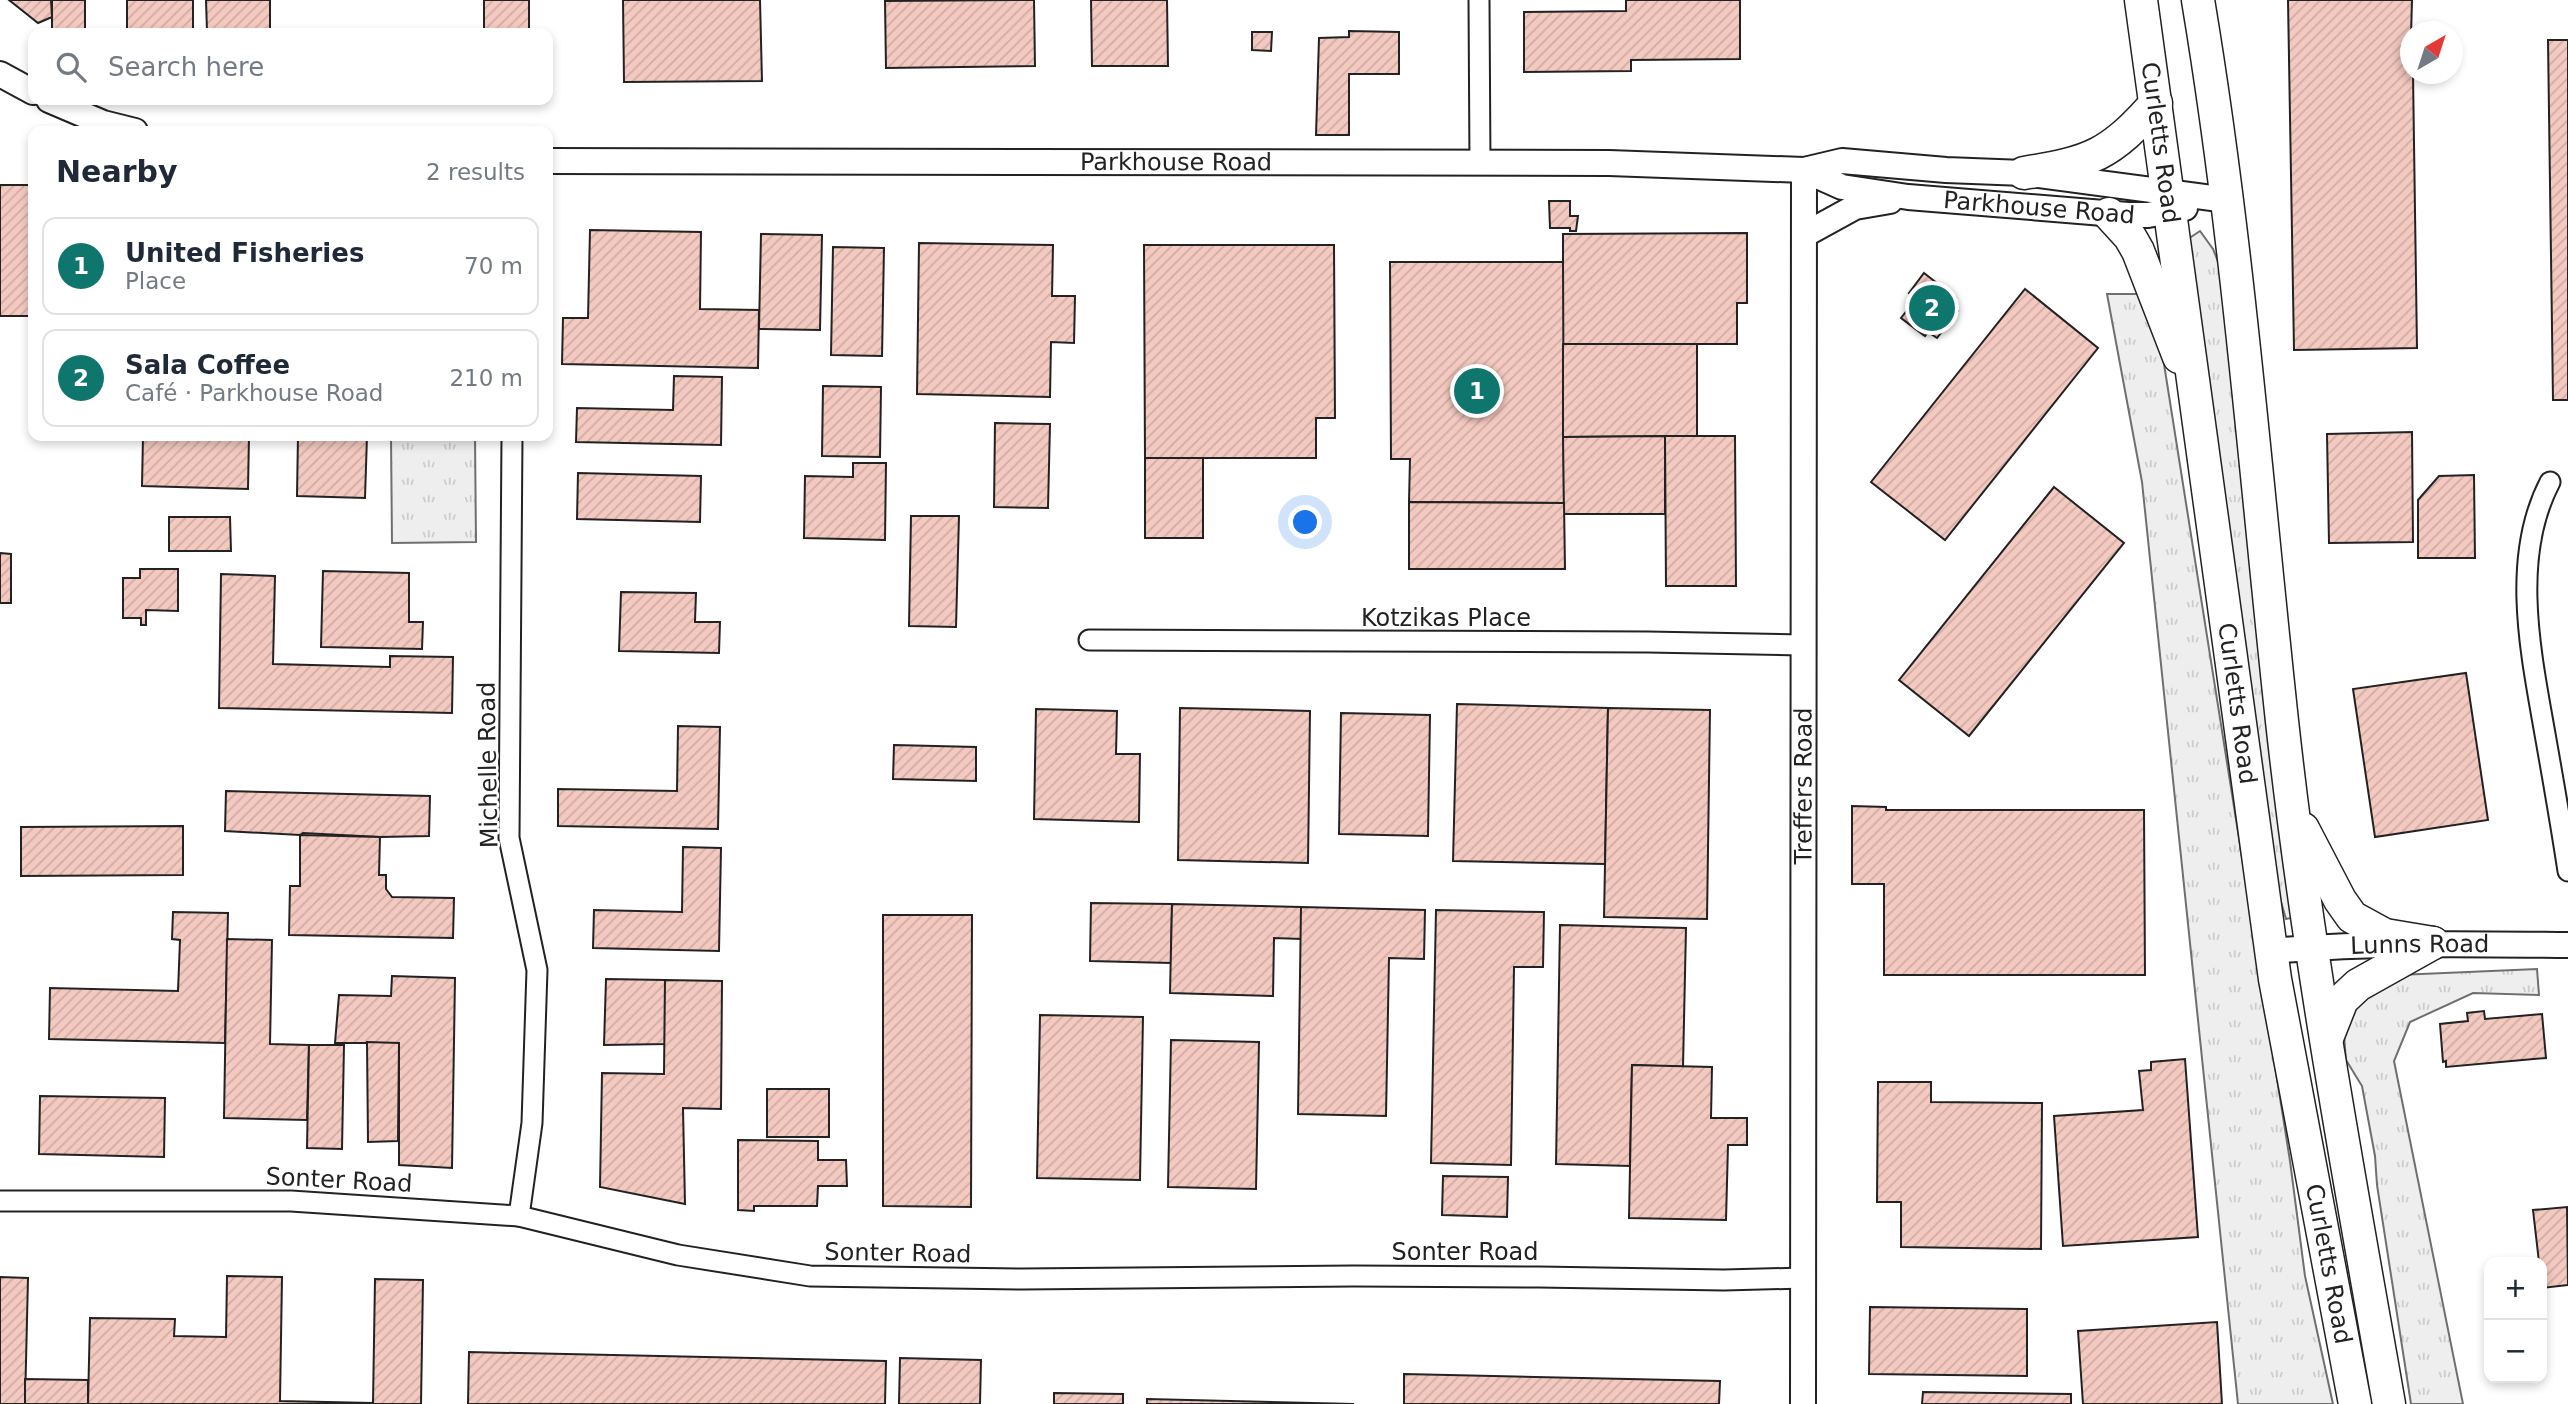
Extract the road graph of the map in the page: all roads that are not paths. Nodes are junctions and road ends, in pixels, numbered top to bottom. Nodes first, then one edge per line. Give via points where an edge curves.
1 (1479, 0) edge
2 (2141, 0) edge
3 (2198, 0) edge
4 (0, 74) edge
5 (28, 89) edge
6 (2156, 103) junction
7 (61, 105) edge
8 (115, 126) edge
9 (553, 161) edge
10 (1480, 164) junction
11 (1804, 170) junction
12 (2024, 173) junction
13 (1909, 197) junction
14 (2227, 200) junction
15 (2169, 202) junction
16 (2109, 214) junction
17 (1804, 235) junction
18 (2196, 400) junction
19 (512, 441) edge
20 (2550, 482) dead end
21 (1089, 640) dead end
22 (1803, 645) junction
23 (2294, 813) junction
24 (2568, 871) edge
25 (2433, 943) junction
26 (2568, 945) edge
27 (2310, 947) junction
28 (2271, 951) junction
29 (2327, 1039) junction
30 (0, 1201) edge
31 (519, 1216) junction
32 (1803, 1278) junction
33 (1803, 1404) edge
34 (2355, 1404) edge
35 (2389, 1404) edge

1 - 10 street
2 - 6 highway, Curletts Road
3 - 14 highway, Curletts Road
4 - 5 street
6 - 12 highway via 2127,135 2101,153 2067,166
6 - 15 highway, Curletts Road
7 - 8 street
9 - 10 street, Parkhouse Road
10 - 11 street, Parkhouse Road via 1685,164
11 - 12 street, Parkhouse Road via 1842,161
11 - 13 street, Parkhouse Road via 1842,187
11 - 17 street, Treffers Road
12 - 15 street, Parkhouse Road
13 - 16 street, Parkhouse Road
13 - 17 street via 1855,207
14 - 15 street, Parkhouse Road
14 - 23 highway, Curletts Road
15 - 16 street, Parkhouse Road via 2148,215
15 - 18 highway, Curletts Road
16 - 18 highway via 2138,251
17 - 22 street, Treffers Road
18 - 28 highway, Curletts Road
19 - 31 street, Michelle Road via 509,838 537,970 532,1123
20 - 24 street via 2533,526 2527,611
21 - 22 street, Kotzikas Place
22 - 32 street, Treffers Road
23 - 25 highway via 2352,917 2385,935
23 - 27 highway, Curletts Road
25 - 26 street, Lunns Road
25 - 27 street, Lunns Road
25 - 29 highway via 2358,985 2342,1000
27 - 28 street, Lunns Road
27 - 29 highway, Curletts Road
28 - 34 highway, Curletts Road
29 - 35 highway, Curletts Road
30 - 31 street, Sonter Road via 291,1201
31 - 32 street, Sonter Road via 678,1255 810,1276
32 - 33 street, Treffers Road

